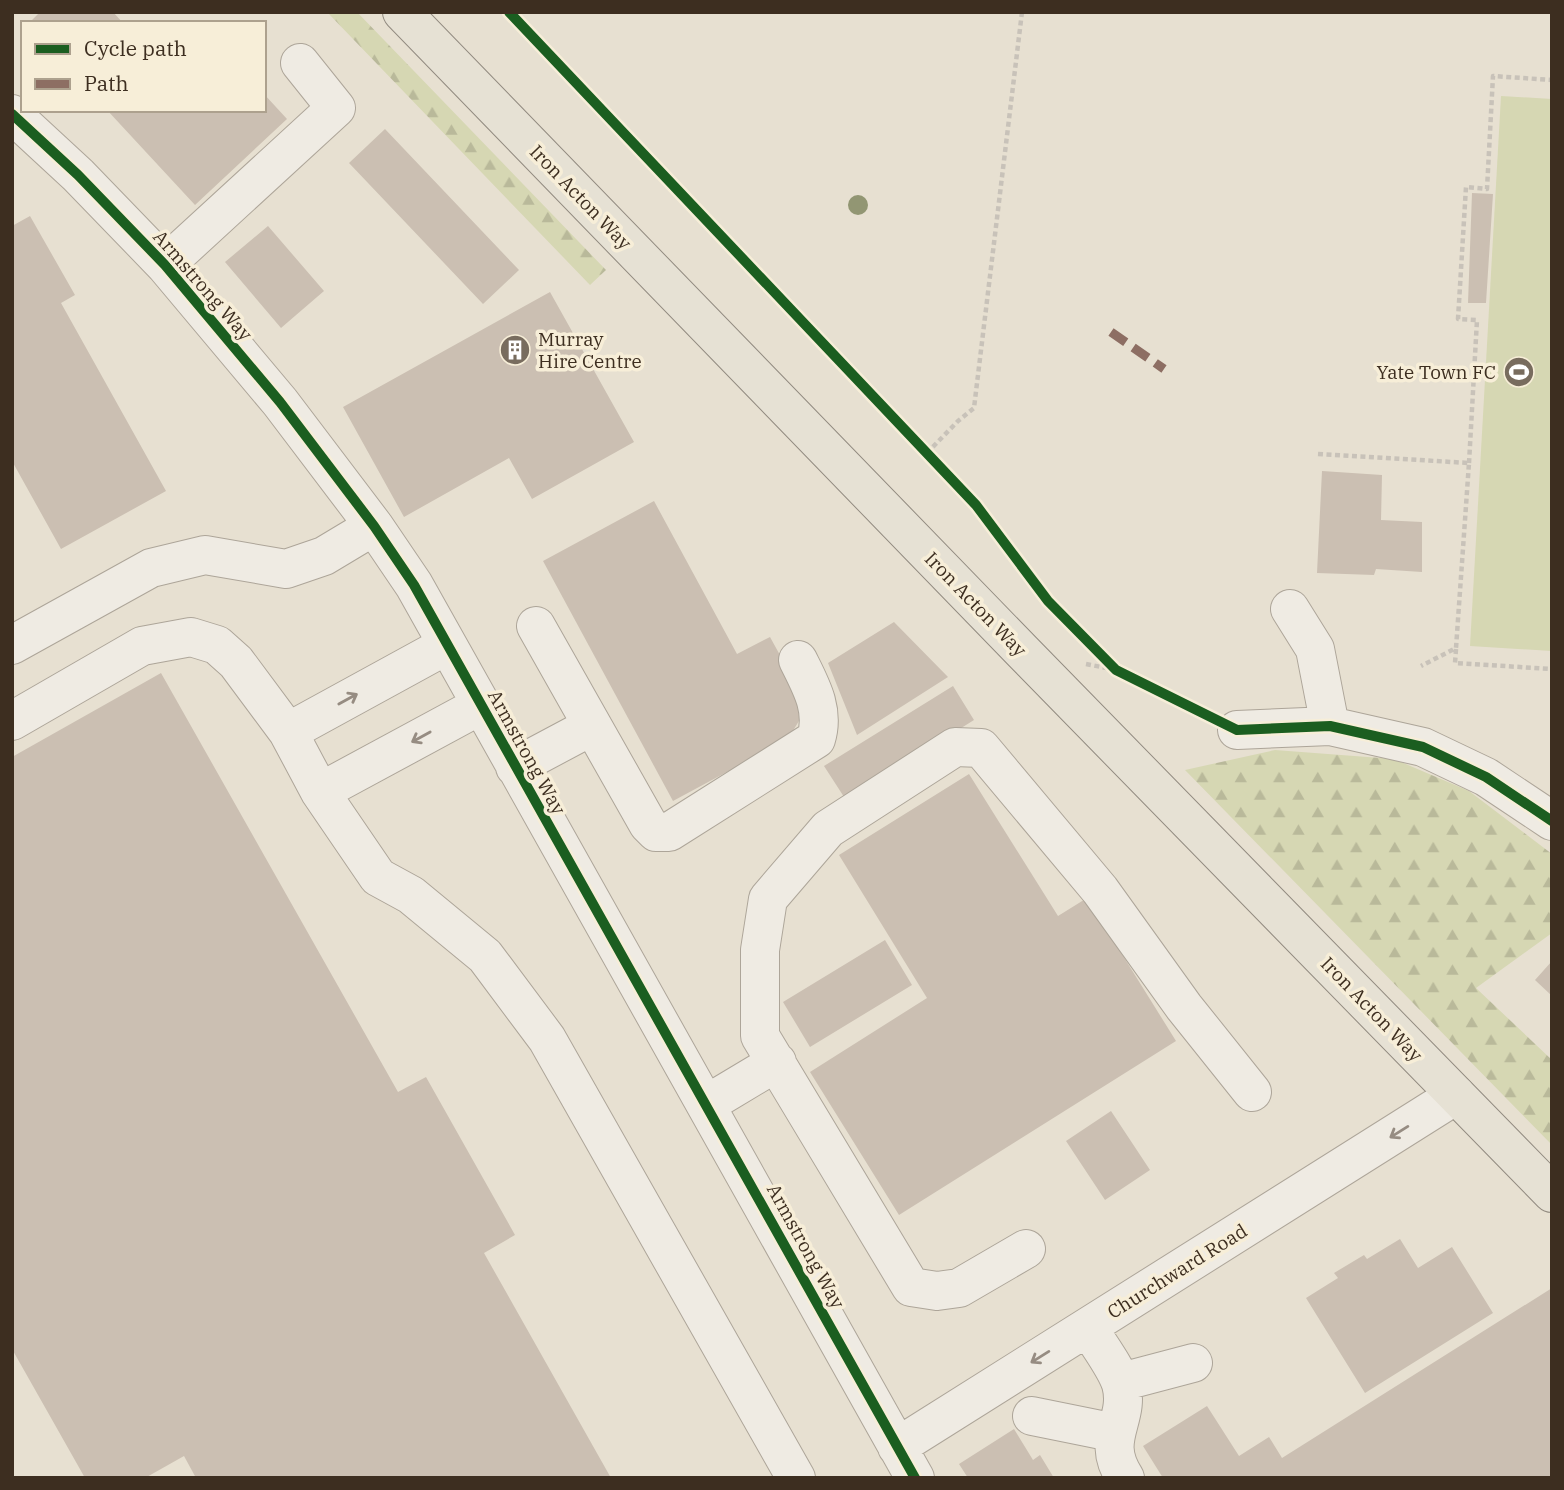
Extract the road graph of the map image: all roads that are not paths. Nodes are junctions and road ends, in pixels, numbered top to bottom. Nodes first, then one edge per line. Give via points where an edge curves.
1 (402, 12) edge
2 (300, 63) dead end
3 (12, 114) edge
4 (165, 265) junction
5 (374, 526) junction
6 (1290, 609) dead end
7 (536, 626) dead end
8 (12, 645) edge
9 (447, 645) junction
10 (798, 660) dead end
11 (481, 705) junction
12 (12, 721) edge
13 (592, 726) junction
14 (1330, 726) junction
15 (1237, 730) dead end
16 (288, 732) junction
17 (515, 767) junction
18 (320, 792) junction
19 (1552, 821) edge
20 (777, 1062) junction
21 (1252, 1092) dead end
22 (1456, 1096) junction
23 (707, 1104) junction
24 (1552, 1193) edge
25 (1027, 1249) dead end
26 (1088, 1327) junction
27 (1193, 1363) dead end
28 (1121, 1382) junction
29 (1032, 1416) dead end
30 (1116, 1433) junction
31 (906, 1462) edge
32 (796, 1478) edge
33 (1125, 1478) edge

1 - 22 main road, Iron Acton Way
2 - 4 street via 336,108
3 - 4 street, Armstrong Way
4 - 5 street, Armstrong Way via 280,402
5 - 8 street via 324,556 286,569 205,555 151,568
5 - 9 street, Armstrong Way
6 - 14 street via 1315,649
7 - 13 street
9 - 11 street, Armstrong Way
16 -> 9 street
10 - 13 street via 814,692 820,723 816,739 669,832 656,832 648,824
11 - 17 street, Armstrong Way
11 -> 18 street
12 - 16 street via 142,646 191,637 217,645 236,662
13 - 17 street
14 - 15 street
14 - 19 street via 1423,747 1486,777
16 - 18 street
17 - 23 street, Armstrong Way
18 - 32 street via 379,877 411,895 485,956 547,1039
20 - 21 street via 761,1035 760,950 768,899 828,830 955,747 981,748 1100,890
20 - 23 street
20 - 25 street via 911,1287 959,1288
22 - 24 main road, Iron Acton Way
22 -> 26 street, Churchward Road
23 - 31 street, Armstrong Way
26 - 28 street
26 -> 31 street, Churchward Road
27 - 28 street
28 - 30 street
29 - 30 street
30 - 33 street via 1113,1450

